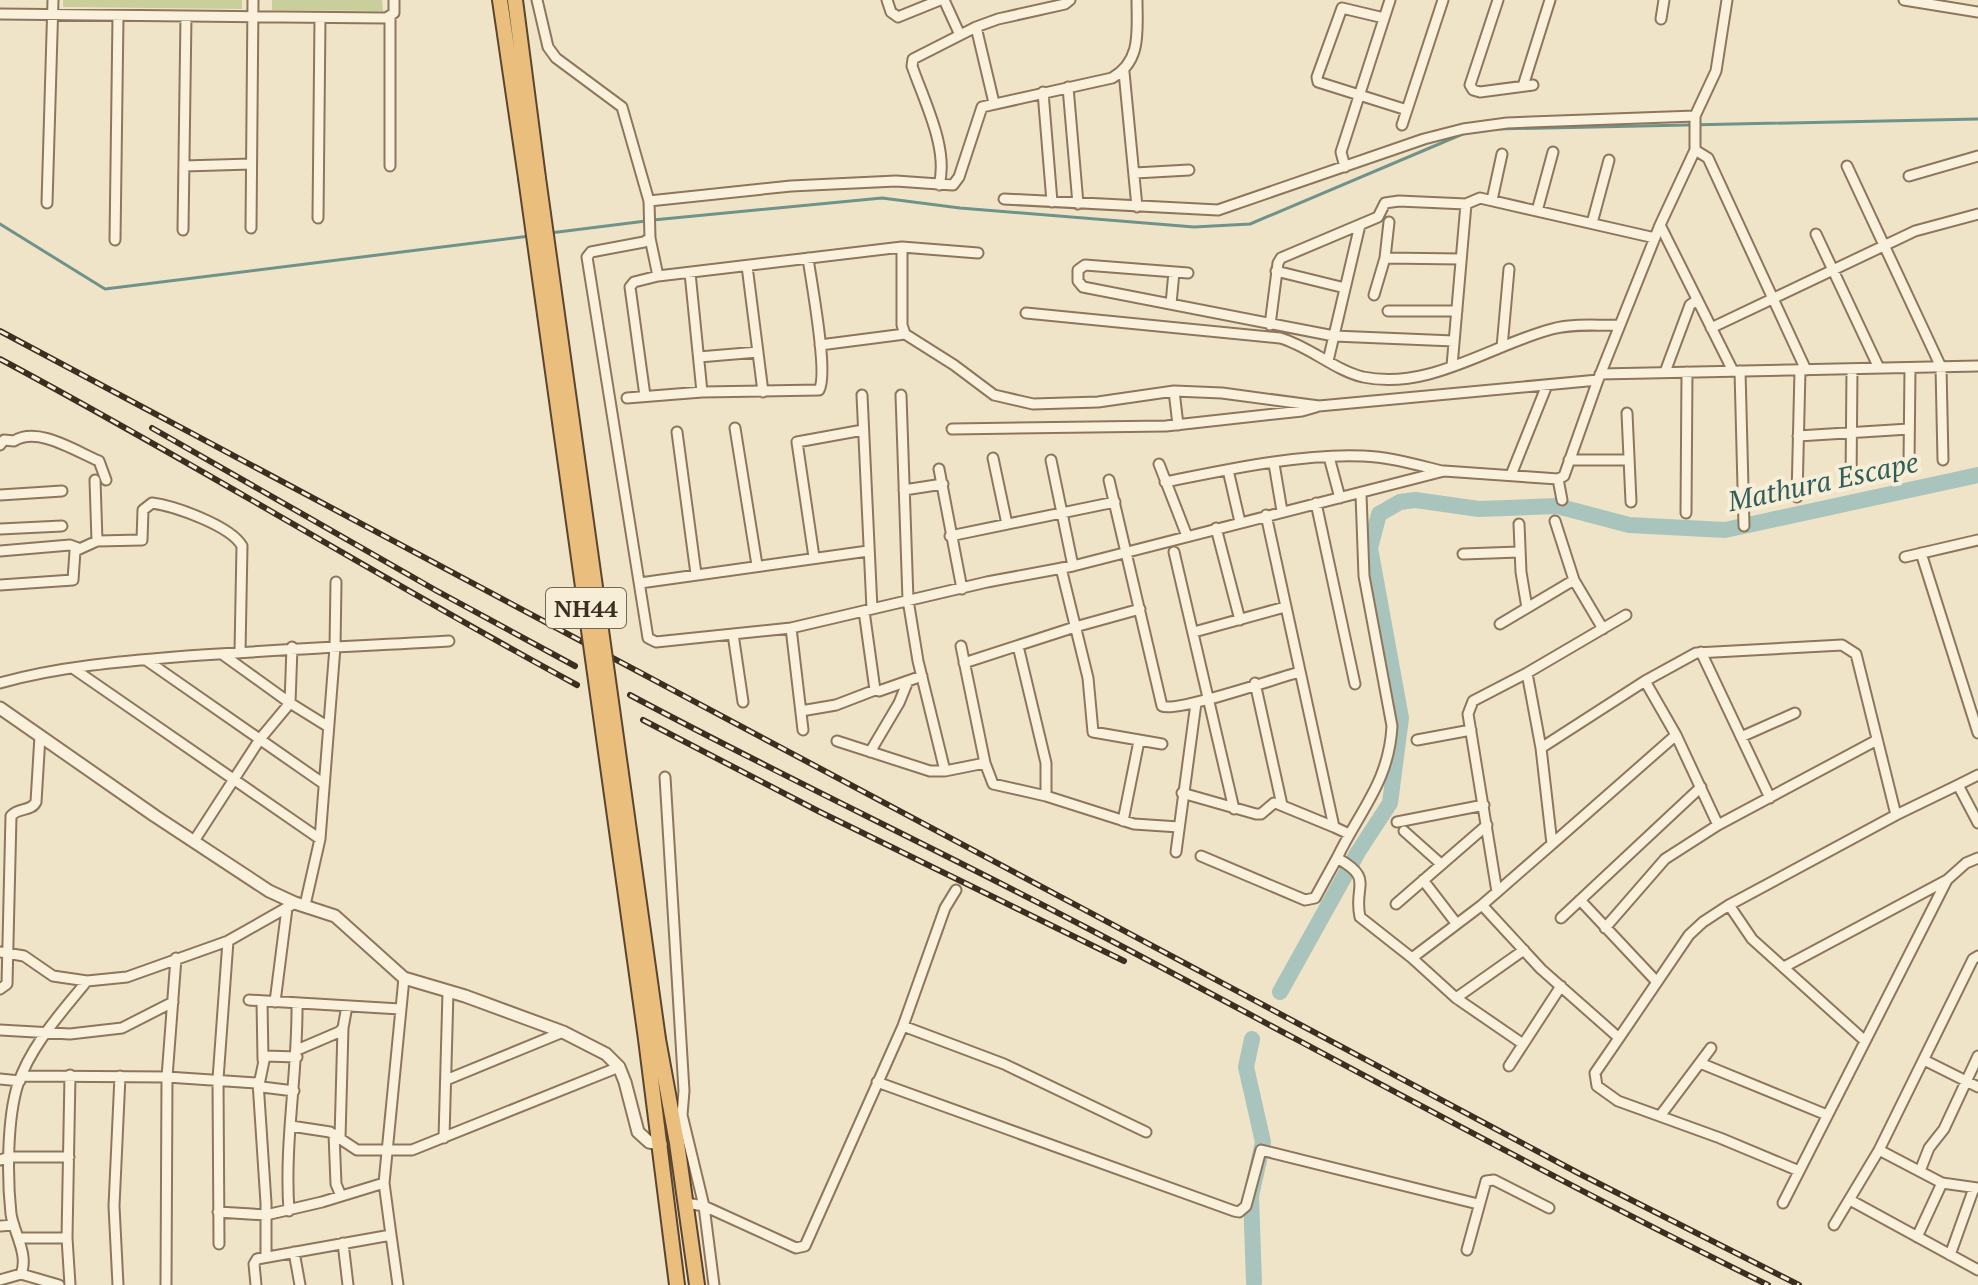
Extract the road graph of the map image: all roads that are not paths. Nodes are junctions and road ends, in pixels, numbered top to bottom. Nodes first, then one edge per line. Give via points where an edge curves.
1 (53, 0) edge
2 (253, 0) edge
3 (394, 0) edge
4 (500, 0) edge
5 (515, 0) edge
6 (537, 0) edge
7 (887, 0) edge
8 (942, 0) edge
9 (1070, 0) edge
10 (1137, 0) edge
11 (1390, 0) edge
12 (1443, 0) edge
13 (1498, 0) edge
14 (1550, 0) edge
15 (1664, 0) edge
16 (1727, 0) edge
17 (1904, 0) edge
18 (1978, 12) edge
19 (0, 14) edge
20 (53, 15) junction
21 (186, 16) junction
22 (253, 16) junction
23 (118, 17) junction
24 (390, 17) junction
25 (320, 18) junction
26 (1384, 18) junction
27 (1661, 19) dead end
28 (976, 27) junction
29 (960, 35) junction
30 (1124, 72) junction
31 (1068, 87) junction
32 (1043, 92) junction
33 (1359, 95) junction
34 (994, 103) junction
35 (1407, 110) junction
36 (1695, 119) junction
37 (1402, 125) dead end
38 (1696, 146) junction
39 (1553, 152) dead end
40 (1502, 154) dead end
41 (1978, 156) edge
42 (1609, 160) dead end
43 (251, 164) junction
44 (184, 166) junction
45 (390, 166) dead end
46 (1847, 166) dead end
47 (1345, 167) junction
48 (1189, 170) dead end
49 (1135, 173) junction
50 (1909, 176) dead end
51 (532, 178) junction
52 (939, 185) junction
53 (1004, 199) dead end
54 (1492, 200) junction
55 (649, 201) junction
56 (1052, 202) junction
57 (47, 203) dead end
58 (1078, 204) junction
59 (1466, 204) junction
60 (1137, 207) junction
61 (1537, 211) junction
62 (1978, 214) edge
63 (318, 218) dead end
64 (1389, 222) dead end
65 (1592, 223) junction
66 (1360, 225) junction
67 (1660, 225) junction
68 (251, 228) dead end
69 (183, 230) dead end
70 (651, 234) junction
71 (1816, 234) dead end
72 (1655, 238) junction
73 (115, 240) dead end
74 (1886, 245) junction
75 (902, 247) junction
76 (978, 253) dead end
77 (808, 258) junction
78 (1385, 258) junction
79 (1461, 259) junction
80 (747, 266) junction
81 (1509, 269) dead end
82 (1835, 269) junction
83 (1276, 271) junction
84 (1174, 272) junction
85 (690, 273) junction
86 (1188, 273) dead end
87 (658, 276) junction
88 (1345, 288) junction
89 (1374, 295) dead end
90 (1774, 298) junction
91 (1697, 300) junction
92 (1171, 304) junction
93 (1388, 311) dead end
94 (1457, 311) junction
95 (1026, 313) dead end
96 (1270, 325) junction
97 (1620, 325) junction
98 (1711, 328) junction
99 (905, 334) junction
100 (1334, 336) junction
101 (1454, 341) junction
102 (820, 345) junction
103 (1502, 347) junction
104 (758, 352) junction
105 (699, 357) junction
106 (1328, 361) junction
107 (1452, 366) junction
108 (1978, 366) edge
109 (1941, 367) junction
110 (1879, 368) junction
111 (1910, 368) junction
112 (1852, 369) junction
113 (1803, 370) junction
114 (1736, 371) junction
115 (1665, 372) junction
116 (1687, 372) junction
117 (1599, 377) junction
118 (1547, 385) junction
119 (1174, 391) junction
120 (702, 392) junction
121 (763, 392) junction
122 (862, 395) dead end
123 (901, 395) dead end
124 (645, 396) junction
125 (627, 398) dead end
126 (1319, 406) junction
127 (1627, 413) dead end
128 (1178, 425) junction
129 (735, 428) dead end
130 (952, 429) dead end
131 (1909, 429) junction
132 (863, 430) junction
133 (677, 432) dead end
134 (1851, 433) junction
135 (1798, 436) junction
136 (0, 445) edge
137 (1329, 457) junction
138 (993, 458) dead end
139 (1051, 460) dead end
140 (1569, 460) junction
141 (1629, 460) junction
142 (1943, 460) dead end
143 (1159, 464) dead end
144 (1274, 464) junction
145 (1909, 464) dead end
146 (939, 469) dead end
147 (1228, 470) junction
148 (1444, 471) junction
149 (1511, 475) junction
150 (1558, 479) junction
151 (1109, 480) dead end
152 (1165, 482) junction
153 (1851, 483) dead end
154 (943, 484) junction
155 (904, 490) junction
156 (62, 491) dead end
157 (1361, 494) junction
158 (0, 495) edge
159 (1797, 497) dead end
160 (1340, 498) junction
161 (1562, 500) dead end
162 (1115, 502) junction
163 (1631, 502) dead end
164 (1316, 503) junction
165 (1282, 511) junction
166 (1061, 513) junction
167 (1686, 513) dead end
168 (1266, 515) junction
169 (1555, 521) dead end
170 (1240, 522) junction
171 (1007, 524) junction
172 (1519, 524) dead end
173 (62, 526) dead end
174 (1744, 526) dead end
175 (1216, 528) junction
176 (0, 529) edge
177 (950, 536) junction
178 (1187, 536) junction
179 (1978, 540) edge
180 (97, 541) junction
181 (78, 548) junction
182 (0, 551) edge
183 (868, 551) junction
184 (1127, 551) junction
185 (1174, 552) dead end
186 (1519, 552) junction
187 (1921, 553) junction
188 (1463, 554) dead end
189 (814, 557) junction
190 (1905, 557) dead end
191 (757, 565) junction
192 (1073, 566) junction
193 (1061, 568) junction
194 (696, 574) junction
195 (1574, 580) junction
196 (336, 582) dead end
197 (640, 583) junction
198 (0, 585) edge
199 (962, 589) junction
200 (908, 600) junction
201 (1285, 607) junction
202 (1527, 608) junction
203 (1140, 609) junction
204 (868, 610) junction
205 (1626, 615) dead end
206 (1240, 620) junction
207 (1500, 624) dead end
208 (1075, 627) junction
209 (791, 628) junction
210 (1603, 629) junction
211 (1194, 632) junction
212 (733, 634) junction
213 (449, 641) dead end
214 (961, 646) dead end
215 (1018, 646) junction
216 (292, 647) junction
217 (335, 647) junction
218 (240, 652) junction
219 (1701, 652) junction
220 (222, 654) junction
221 (146, 660) junction
222 (964, 663) junction
223 (74, 669) junction
224 (1300, 672) junction
225 (1527, 673) junction
226 (922, 676) junction
227 (908, 681) junction
228 (1645, 681) junction
229 (0, 683) edge
230 (1255, 683) junction
231 (1355, 684) dead end
232 (875, 690) junction
233 (1208, 699) junction
234 (743, 702) dead end
235 (290, 703) junction
236 (1196, 703) junction
237 (0, 708) edge
238 (801, 711) junction
239 (1795, 713) dead end
240 (327, 726) junction
241 (803, 730) dead end
242 (1471, 730) junction
243 (1978, 733) edge
244 (1676, 735) junction
245 (40, 736) junction
246 (1741, 737) junction
247 (260, 739) junction
248 (1417, 740) dead end
249 (1877, 740) junction
250 (837, 741) dead end
251 (1139, 741) junction
252 (1162, 744) dead end
253 (1541, 748) junction
254 (870, 752) junction
255 (985, 763) junction
256 (945, 771) junction
257 (1978, 775) edge
258 (665, 777) dead end
259 (233, 779) junction
260 (324, 784) junction
261 (1958, 785) junction
262 (1701, 787) junction
263 (1182, 793) junction
264 (1046, 796) junction
265 (1770, 798) junction
266 (1282, 805) junction
267 (1484, 805) junction
268 (1234, 809) junction
269 (1896, 815) junction
270 (1123, 821) junction
271 (1978, 823) edge
272 (1487, 825) junction
273 (1718, 825) junction
274 (1179, 827) junction
275 (1334, 827) junction
276 (1349, 834) junction
277 (320, 839) junction
278 (194, 841) junction
279 (1552, 844) junction
280 (1176, 852) dead end
281 (1201, 856) dead end
282 (1978, 858) edge
283 (1340, 860) junction
284 (1441, 864) junction
285 (1423, 880) junction
286 (1947, 880) junction
287 (956, 890) dead end
288 (1497, 892) junction
289 (1580, 900) junction
290 (1396, 904) dead end
291 (296, 905) junction
292 (1482, 905) junction
293 (1729, 905) junction
294 (1561, 918) dead end
295 (1456, 923) junction
296 (4, 925) edge
297 (1605, 928) junction
298 (228, 941) junction
299 (1524, 950) junction
300 (4, 952) edge
301 (1978, 956) edge
302 (176, 958) junction
303 (1412, 958) junction
304 (1784, 967) junction
305 (404, 978) junction
306 (87, 981) junction
307 (1656, 981) junction
308 (1561, 986) junction
309 (0, 989) edge
310 (448, 992) junction
311 (1456, 998) junction
312 (249, 1000) dead end
313 (262, 1001) junction
314 (173, 1002) junction
315 (275, 1002) junction
316 (297, 1003) junction
317 (347, 1006) junction
318 (400, 1009) junction
319 (903, 1026) junction
320 (343, 1028) junction
321 (0, 1030) edge
322 (46, 1032) junction
323 (563, 1032) junction
324 (1619, 1038) junction
325 (652, 1039) junction
326 (1864, 1040) junction
327 (1523, 1044) junction
328 (1711, 1048) dead end
329 (297, 1053) junction
330 (1978, 1056) edge
331 (263, 1060) junction
332 (1924, 1060) junction
333 (1700, 1063) junction
334 (1509, 1066) dead end
335 (619, 1067) junction
336 (70, 1075) junction
337 (120, 1076) junction
338 (167, 1077) junction
339 (20, 1078) junction
340 (0, 1079) edge
341 (218, 1079) junction
342 (446, 1080) junction
343 (1966, 1081) junction
344 (258, 1082) junction
345 (877, 1082) junction
346 (1978, 1087) edge
347 (294, 1091) junction
348 (1827, 1115) junction
349 (1660, 1116) junction
350 (291, 1126) junction
351 (1146, 1132) dead end
352 (337, 1136) junction
353 (444, 1138) junction
354 (661, 1144) junction
355 (386, 1150) junction
356 (1879, 1150) junction
357 (69, 1157) junction
358 (4, 1158) edge
359 (1799, 1171) junction
360 (1920, 1171) junction
361 (384, 1183) junction
362 (1942, 1183) junction
363 (1976, 1188) edge
364 (341, 1196) junction
365 (1850, 1200) junction
366 (686, 1203) junction
367 (1783, 1203) dead end
368 (1478, 1204) junction
369 (704, 1206) junction
370 (1549, 1208) dead end
371 (289, 1211) junction
372 (218, 1212) junction
373 (266, 1215) junction
374 (14, 1225) junction
375 (1834, 1225) dead end
376 (0, 1226) edge
377 (391, 1235) junction
378 (1917, 1237) junction
379 (19, 1238) junction
380 (67, 1238) junction
381 (343, 1243) junction
382 (219, 1244) dead end
383 (1467, 1250) dead end
384 (294, 1252) junction
385 (1950, 1255) junction
386 (266, 1257) junction
387 (1978, 1270) edge
388 (21, 1274) junction
389 (0, 1280) edge
390 (59, 1285) edge
391 (70, 1285) edge
392 (118, 1285) edge
393 (166, 1285) edge
394 (256, 1285) edge
395 (300, 1285) edge
396 (348, 1285) edge
397 (398, 1285) edge
398 (677, 1285) edge
399 (697, 1285) edge
400 (714, 1285) edge

1 - 20 street
2 - 22 street
3 - 24 street
4 - 51 highway, NH44
5 - 51 highway, NH44
6 - 55 street via 548,47 556,58 622,107
7 - 8 street via 898,17
8 - 29 street
9 - 28 street
10 - 30 street via 1135,54
11 - 26 street
12 - 35 street
13 - 14 street via 1470,85 1480,92 1528,85
15 - 27 street
16 - 36 street via 1716,71
17 - 18 street
19 - 20 street
20 - 23 street
20 - 57 street
21 - 22 street
21 - 23 street
21 - 44 street
22 - 25 street
22 - 43 street
23 - 73 street
24 - 25 street
24 - 45 street
25 - 63 street
26 - 33 street
26 - 33 street via 1342,8 1317,77 1318,82
28 - 29 street
28 - 34 street
29 - 52 street via 913,59 912,66 942,155
30 - 31 street
30 - 49 street
31 - 32 street
31 - 58 street
32 - 34 street
32 - 56 street
33 - 35 street
33 - 47 street via 1341,152
34 - 52 street via 979,113 957,182
35 - 37 street
36 - 38 street
36 - 47 street via 1485,125 1424,139
38 - 67 street
38 - 90 street via 1708,158
39 - 61 street
40 - 54 street
41 - 50 street
42 - 65 street
43 - 44 street
43 - 68 street
44 - 69 street
46 - 74 street
47 - 60 street via 1218,210
48 - 49 street
49 - 60 street
51 - 325 highway, NH44, bridge
52 - 55 street via 896,181 791,186
53 - 56 street
54 - 59 street
54 - 61 street
55 - 70 street
56 - 58 street
58 - 60 street
59 - 66 street via 1385,203 1378,217
59 - 79 street
61 - 65 street
62 - 74 street via 1915,231
64 - 78 street
65 - 72 street
66 - 83 street via 1286,255
66 - 88 street
67 - 72 street
67 - 91 street
70 - 87 street
70 - 197 street via 644,242 587,257
71 - 82 street
72 - 97 street
74 - 82 street
74 - 109 street
75 - 76 street
75 - 77 street
75 - 99 street
77 - 80 street
77 - 102 street
78 - 79 street
78 - 89 street
79 - 94 street
80 - 85 street
80 - 104 street
81 - 103 street
82 - 90 street
82 - 110 street
83 - 88 street
83 - 96 street
84 - 86 street
84 - 92 street
84 - 92 street via 1085,265 1078,270 1083,287
85 - 87 street
85 - 105 street
87 - 124 street via 630,287
88 - 100 street
90 - 98 street
90 - 113 street
91 - 98 street
91 - 115 street via 1690,305
92 - 96 street
93 - 94 street
94 - 101 street
95 - 106 street via 1280,338
96 - 100 street
97 - 103 street via 1557,328
97 - 117 street
98 - 114 street
99 - 102 street
99 - 119 street via 1007,400 1098,402
100 - 101 street
100 - 106 street
101 - 107 street
102 - 121 street via 819,390
103 - 107 street
104 - 105 street
104 - 121 street
105 - 120 street
106 - 107 street via 1362,377 1393,379
108 - 109 street
109 - 111 street
109 - 142 street
110 - 111 street
110 - 112 street
111 - 131 street
112 - 113 street
112 - 134 street
113 - 114 street
113 - 135 street
114 - 116 street
114 - 174 street
115 - 116 street
115 - 117 street
116 - 167 street
117 - 118 street
117 - 140 street
118 - 126 street
118 - 149 street
119 - 126 street
119 - 128 street
120 - 121 street
120 - 124 street
122 - 132 street
123 - 155 street
124 - 125 street
126 - 128 street
127 - 141 street
128 - 130 street
129 - 191 street
131 - 134 street
131 - 145 street
132 - 183 street
132 - 189 street via 797,442
133 - 194 street
134 - 135 street
134 - 153 street
135 - 159 street
136 - 180 street via 23,435 42,437 99,461
137 - 144 street
137 - 148 street via 1382,458
137 - 160 street
138 - 171 street
139 - 166 street
140 - 141 street
140 - 150 street
141 - 163 street
143 - 152 street
144 - 147 street
144 - 165 street
146 - 154 street
147 - 152 street
147 - 170 street
148 - 149 street
148 - 157 street
149 - 150 street
150 - 161 street
151 - 162 street
152 - 178 street
154 - 155 street
154 - 177 street
155 - 200 street
156 - 158 street
157 - 160 street
157 - 276 street via 1364,576 1392,726 1380,783
160 - 164 street
162 - 166 street
162 - 184 street
164 - 165 street
164 - 231 street
165 - 168 street
166 - 171 street
166 - 192 street
168 - 170 street
168 - 201 street
169 - 195 street
170 - 175 street
171 - 177 street
172 - 186 street
173 - 176 street
175 - 178 street
175 - 206 street
177 - 199 street
178 - 184 street
179 - 187 street
180 - 181 street
180 - 218 street via 142,540 143,510 152,503 197,515 237,538 242,546
181 - 182 street
181 - 198 street via 73,580
183 - 189 street
183 - 204 street
184 - 192 street
184 - 203 street
185 - 211 street
186 - 188 street
186 - 202 street
187 - 190 street
187 - 243 street
189 - 191 street
191 - 194 street
192 - 193 street
193 - 199 street
193 - 208 street
194 - 197 street
195 - 202 street
195 - 210 street
196 - 217 street
197 - 212 street via 650,640
199 - 200 street
200 - 204 street
200 - 226 street
201 - 206 street
201 - 224 street
202 - 207 street
203 - 208 street
203 - 236 street via 1162,706
204 - 209 street
204 - 232 street
205 - 210 street
206 - 211 street
208 - 215 street
208 - 251 street via 1093,732
209 - 212 street
209 - 238 street
210 - 225 street
211 - 233 street
212 - 234 street
213 - 217 street
214 - 222 street
215 - 222 street
215 - 264 street via 1046,763
216 - 217 street
216 - 218 street
216 - 235 street
217 - 240 street
218 - 220 street
219 - 228 street
219 - 246 street
219 - 249 street via 1850,648 1856,654
220 - 221 street
220 - 235 street
221 - 223 street
221 - 247 street
222 - 255 street
223 - 229 street
223 - 259 street
224 - 230 street
224 - 275 street
225 - 242 street via 1473,701 1468,714
225 - 253 street
226 - 227 street
226 - 256 street
227 - 232 street
227 - 254 street
228 - 244 street
228 - 253 street
230 - 233 street
230 - 266 street
232 - 238 street
233 - 236 street
233 - 268 street
235 - 240 street
235 - 247 street
236 - 263 street
237 - 245 street
238 - 241 street
239 - 246 street
240 - 260 street
242 - 248 street
242 - 267 street
244 - 262 street
244 - 279 street
245 - 278 street
245 - 296 street via 36,802 11,816
246 - 265 street
247 - 259 street
247 - 260 street
249 - 265 street
249 - 269 street
250 - 254 street
251 - 252 street
251 - 270 street
253 - 279 street
254 - 256 street
255 - 256 street
255 - 264 street via 997,786
257 - 261 street
258 - 369 street via 682,1115
259 - 277 street
259 - 278 street
260 - 277 street
261 - 269 street
261 - 271 street
262 - 273 street
262 - 289 street
263 - 268 street
263 - 274 street
264 - 270 street
265 - 273 street
266 - 268 street via 1274,803 1261,814
266 - 275 street
267 - 272 street
267 - 284 street via 1401,826
269 - 293 street
270 - 274 street
272 - 284 street
272 - 288 street
273 - 297 street via 1665,859
274 - 280 street
275 - 276 street
276 - 283 street
277 - 291 street
278 - 291 street
279 - 288 street
281 - 283 street via 1305,900 1315,898
282 - 286 street
283 - 303 street via 1360,876 1360,917
284 - 285 street
285 - 290 street
285 - 295 street
286 - 304 street
286 - 326 street
287 - 319 street
288 - 292 street
289 - 294 street
289 - 297 street
291 - 298 street
291 - 305 street via 335,916
291 - 315 street
292 - 295 street
292 - 299 street
293 - 304 street via 1752,939
293 - 307 street via 1689,935
295 - 303 street
296 - 300 street
297 - 307 street
298 - 302 street
298 - 341 street
299 - 308 street
299 - 311 street
300 - 306 street via 24,956 53,976
300 - 309 street via 7,984
301 - 332 street
302 - 306 street via 127,977
302 - 314 street
303 - 311 street
304 - 326 street
305 - 310 street
305 - 318 street
306 - 322 street
307 - 324 street
308 - 324 street
308 - 327 street
310 - 323 street
310 - 342 street
311 - 327 street
312 - 313 street
313 - 315 street
313 - 331 street
314 - 322 street via 122,1028
314 - 338 street
315 - 316 street
316 - 317 street
316 - 329 street
317 - 318 street
317 - 320 street
318 - 355 street
319 - 345 street
319 - 351 street via 1004,1064
320 - 329 street
320 - 352 street
321 - 322 street
322 - 339 street
323 - 335 street via 606,1054
323 - 342 street
324 - 349 street via 1594,1081 1618,1101
325 - 354 highway, NH44
325 - 366 highway, NH44
326 - 348 street
327 - 334 street
328 - 333 street
329 - 331 street
329 - 347 street
330 - 343 street
331 - 344 street
332 - 343 street
332 - 356 street
333 - 348 street
333 - 349 street
335 - 353 street
335 - 354 street via 638,1132
336 - 337 street
336 - 339 street
336 - 357 street
337 - 338 street
337 - 392 street via 114,1206
338 - 341 street
338 - 393 street
339 - 340 street
339 - 358 street
341 - 344 street
341 - 372 street
342 - 353 street
343 - 346 street
343 - 360 street
344 - 347 street
344 - 373 street
345 - 368 street via 1234,1211 1246,1206 1263,1150
345 - 369 street via 805,1246 796,1248
347 - 350 street
348 - 359 street
349 - 359 street
350 - 352 street
350 - 371 street
352 - 355 street via 357,1150
352 - 364 street via 336,1184
353 - 355 street via 412,1150
354 - 398 highway, NH44
355 - 361 street
356 - 360 street
356 - 365 street
357 - 358 street
357 - 380 street
358 - 374 street
359 - 367 street
360 - 362 street
361 - 364 street
361 - 377 street
362 - 363 street
362 - 378 street
363 - 385 street
364 - 371 street
365 - 375 street
365 - 378 street
366 - 369 street
366 - 399 highway, NH44
368 - 370 street via 1486,1181 1494,1180
368 - 383 street
369 - 400 street
371 - 373 street
372 - 373 street
372 - 382 street
373 - 386 street
374 - 376 street
374 - 379 street
377 - 381 street
377 - 397 street
378 - 385 street
379 - 380 street
379 - 388 street
380 - 391 street
381 - 384 street
381 - 396 street
384 - 386 street
384 - 395 street
385 - 387 street
386 - 394 street via 254,1262
388 - 389 street
388 - 390 street

